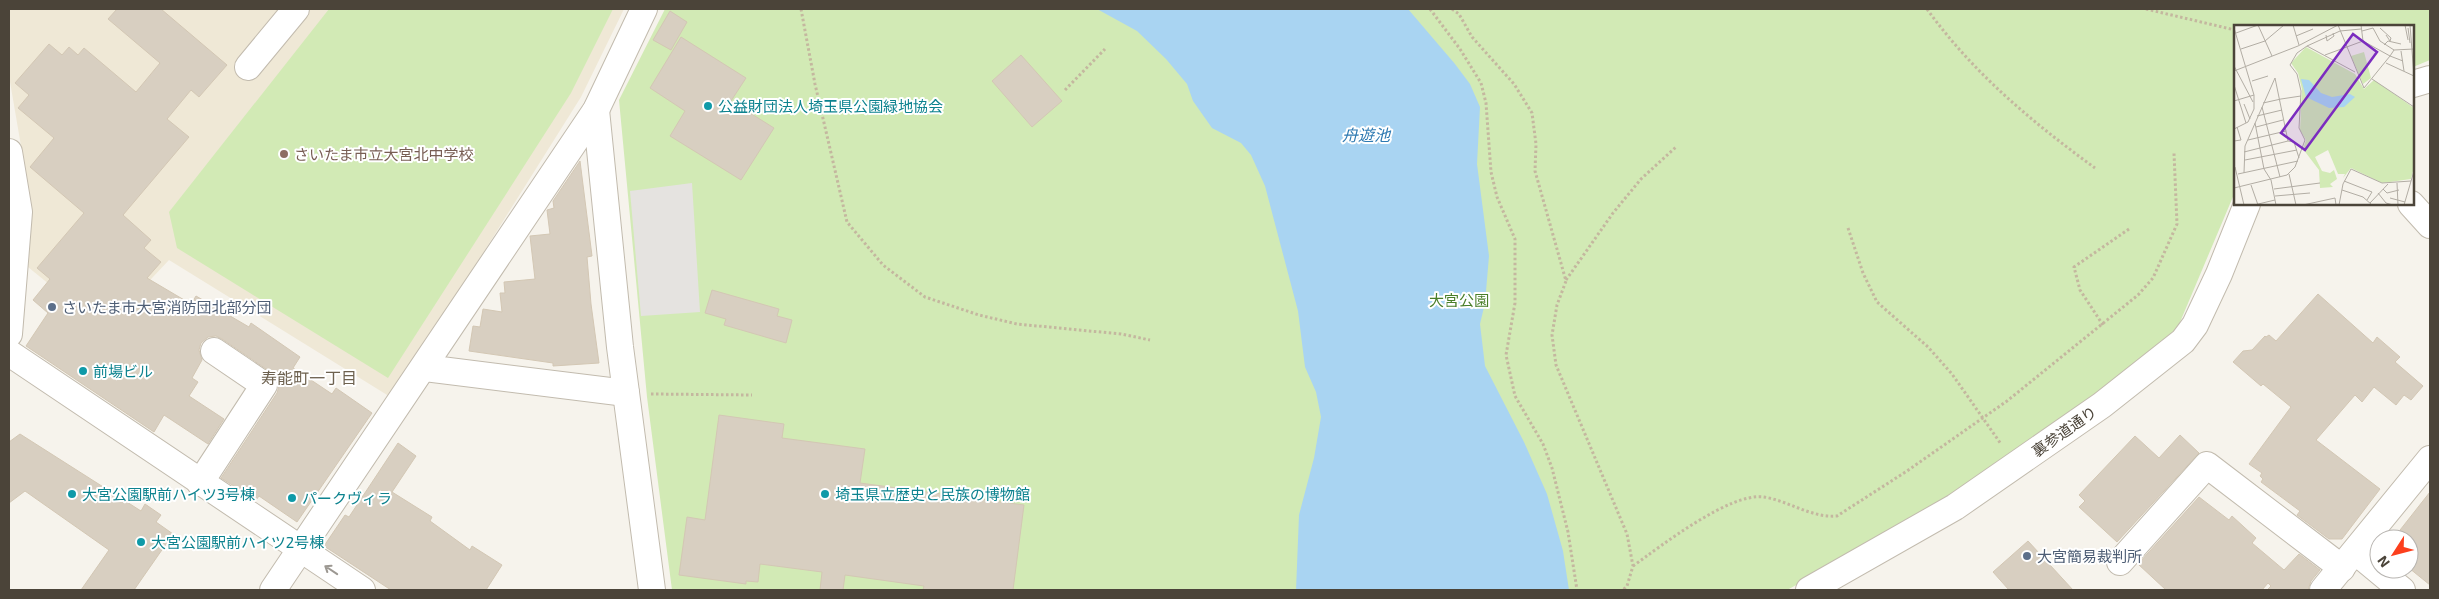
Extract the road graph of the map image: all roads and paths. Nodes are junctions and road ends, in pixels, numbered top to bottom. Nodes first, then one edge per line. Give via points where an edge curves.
1 (296, 9) edge
2 (644, 9) edge
3 (801, 9) edge
4 (1430, 9) edge
5 (1452, 9) edge
6 (1927, 9) edge
7 (2146, 9) edge
8 (2234, 30) edge
9 (1105, 49) dead end
10 (248, 68) dead end
11 (2430, 79) edge
12 (2414, 84) edge
13 (1065, 90) dead end
14 (596, 110) junction
15 (1676, 148) dead end
16 (9, 152) edge
17 (2174, 153) dead end
18 (2095, 168) dead end
19 (2247, 205) edge
20 (2412, 205) edge
21 (14, 213) edge
22 (2430, 225) edge
23 (1848, 228) dead end
24 (2129, 229) dead end
25 (1566, 280) junction
26 (2103, 325) junction
27 (9, 334) edge
28 (1150, 340) dead end
29 (214, 351) dead end
30 (9, 353) edge
31 (425, 368) junction
32 (634, 393) junction
33 (752, 395) dead end
34 (1981, 417) junction
35 (2430, 459) edge
36 (2016, 464) junction
37 (200, 482) junction
38 (300, 549) junction
39 (2349, 560) junction
40 (2120, 562) dead end
41 (1633, 566) junction
42 (273, 590) edge
43 (362, 590) edge
44 (652, 590) edge
45 (1577, 590) edge
46 (1623, 590) edge
47 (1809, 590) edge
48 (2323, 590) edge
49 (2402, 590) edge

1 - 10 street
2 - 14 street
3 - 28 path via 847,222 883,265 925,297 979,316 1017,324
4 - 45 path via 1481,83 1486,103 1491,172 1497,197 1516,239 1515,303 1506,355 1515,396 1543,444 1552,468 1568,532
5 - 25 path via 1514,84 1532,113 1535,171
6 - 18 path via 2000,93 2047,134
7 - 8 path
9 - 13 path
11 - 12 street
14 - 31 street
14 - 32 street
15 - 25 path via 1641,179
16 - 21 street
17 - 26 path via 2177,224 2153,278
19 - 36 street, 裏参道通り via 2198,317 2183,341 2102,405
20 - 22 street
21 - 27 street
23 - 34 path via 1877,302 1928,347 1952,374
24 - 26 path via 2074,267 2080,290
25 - 41 path via 1557,305 1552,335 1556,365 1627,534
26 - 34 path via 2007,401
29 - 37 street via 264,385
30 - 37 street
31 - 32 street
31 - 38 street
32 - 33 path
32 - 44 street
34 - 36 path
34 - 41 path via 1907,471 1837,516 1825,517 1763,497 1742,500 1677,534
35 - 39 street
36 - 47 street, 裏参道通り via 1955,507
37 - 38 street
38 - 42 street
43 -> 38 street
39 - 40 street via 2207,465
39 - 48 street
39 - 49 street
41 - 46 path via 1628,586

